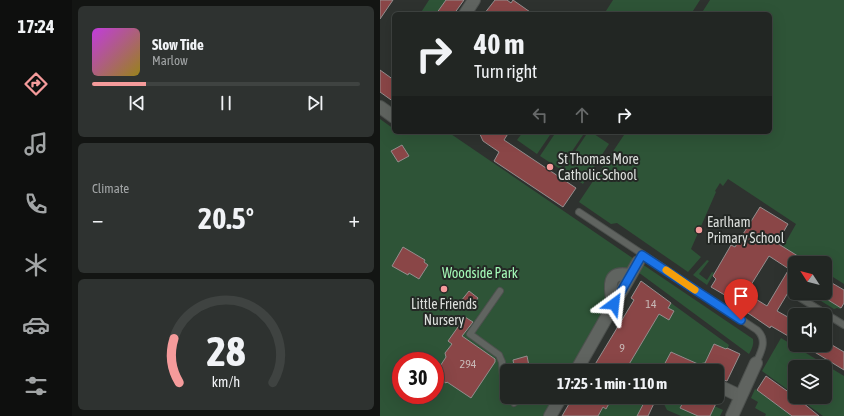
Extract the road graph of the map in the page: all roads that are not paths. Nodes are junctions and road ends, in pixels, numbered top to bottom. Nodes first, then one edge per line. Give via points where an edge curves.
1 (474, 0) edge
2 (466, 12) edge
3 (380, 108) edge
4 (392, 116) edge
5 (579, 212) dead end
6 (640, 258) junction
7 (500, 291) dead end
8 (803, 300) edge
9 (844, 325) edge
10 (756, 363) joint
11 (502, 364) edge
12 (580, 364) edge
13 (724, 389) edge
14 (740, 396) junction
15 (557, 404) edge
16 (550, 416) edge
17 (732, 416) edge

1 - 2 street
3 - 4 street
5 - 6 lane
6 - 10 lane via 760,333 763,346
6 - 12 street
7 - 11 lane via 470,334 501,354
8 - 9 lane
10 - 14 street
13 - 14 street
14 - 17 street
15 - 16 street

